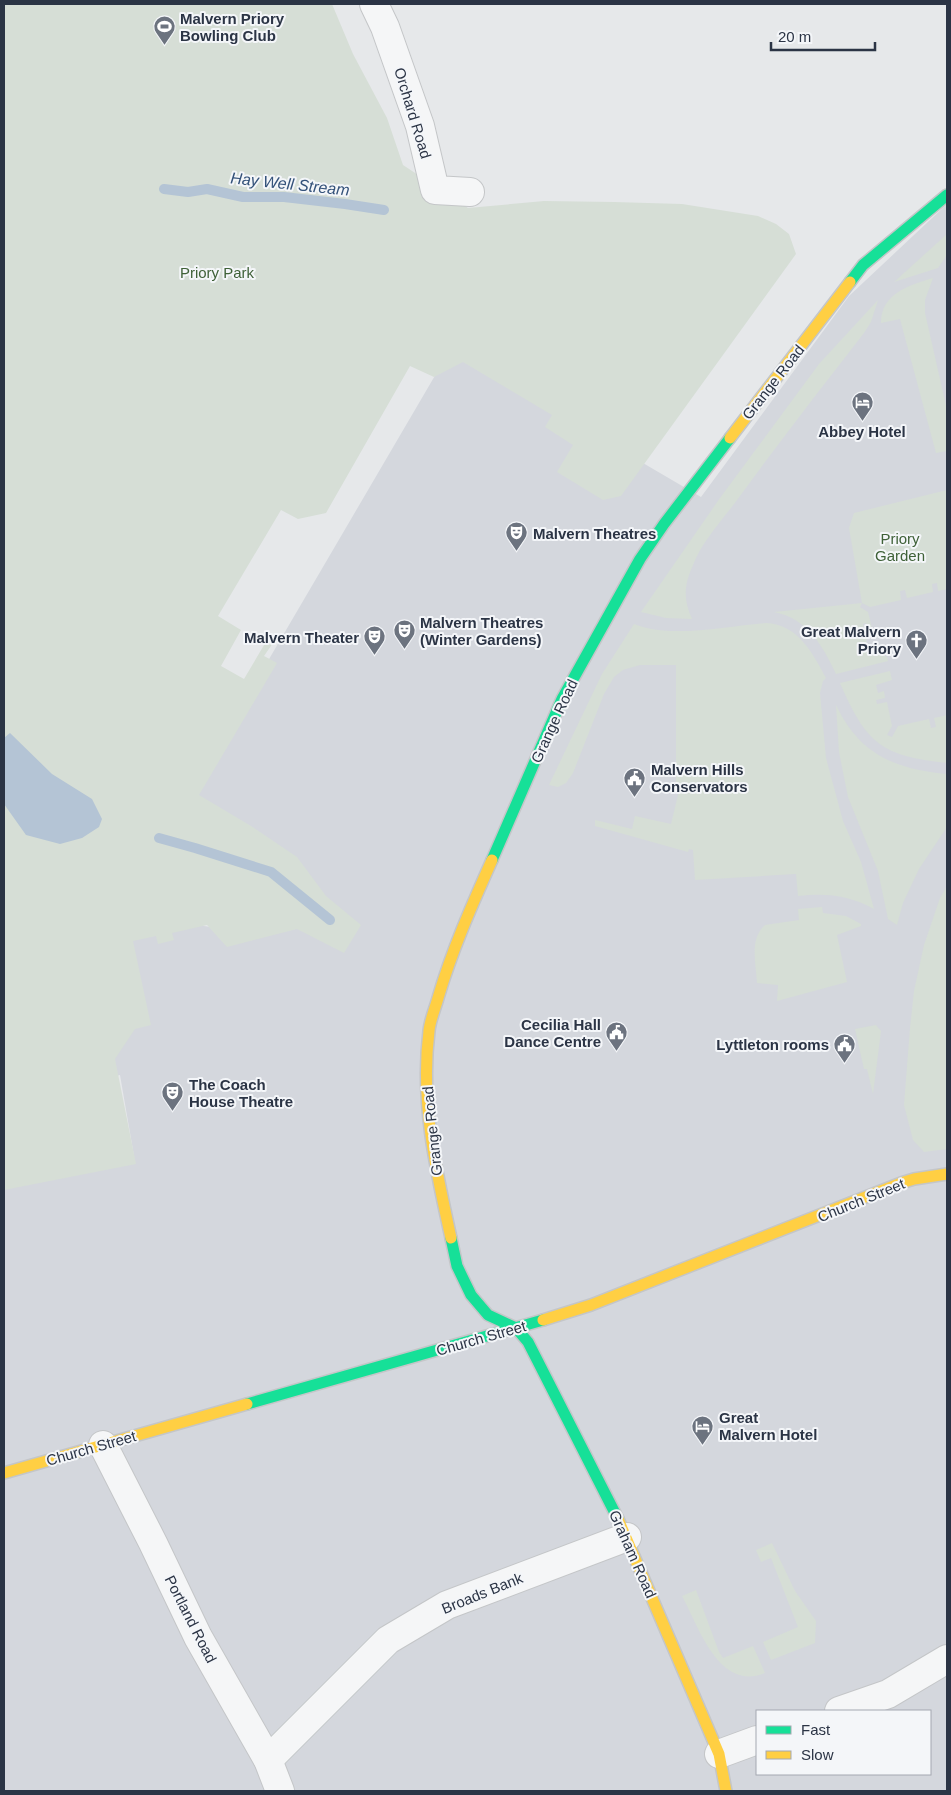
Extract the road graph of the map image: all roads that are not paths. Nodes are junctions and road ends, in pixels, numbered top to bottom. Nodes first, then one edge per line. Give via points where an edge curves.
1 (374, 4) edge
2 (470, 192) dead end
3 (947, 195) edge
4 (947, 1174) edge
5 (516, 1328) junction
6 (103, 1446) junction
7 (4, 1473) edge
8 (627, 1537) junction
9 (947, 1659) edge
10 (842, 1710) edge
11 (756, 1740) edge
12 (719, 1754) junction
13 (268, 1760) junction
14 (280, 1791) edge
15 (726, 1791) edge

1 - 2 street, Orchard Road via 420,126 435,190
3 - 5 street, Grange Road via 863,265 640,559 562,699 462,929 429,1029 427,1113 457,1266 472,1295 488,1315
4 - 5 street, Church Street via 901,1183 591,1306
5 - 6 street, Church Street
5 - 8 street, Graham Road via 539,1362
6 - 7 street, Church Street
6 - 13 street, Portland Road via 198,1637
8 - 12 street, Graham Road
8 - 13 street, Broads Bank via 447,1605 388,1640
9 - 10 street via 888,1694
11 - 12 street
12 - 15 street, Graham Road
13 - 14 street, Portland Road

